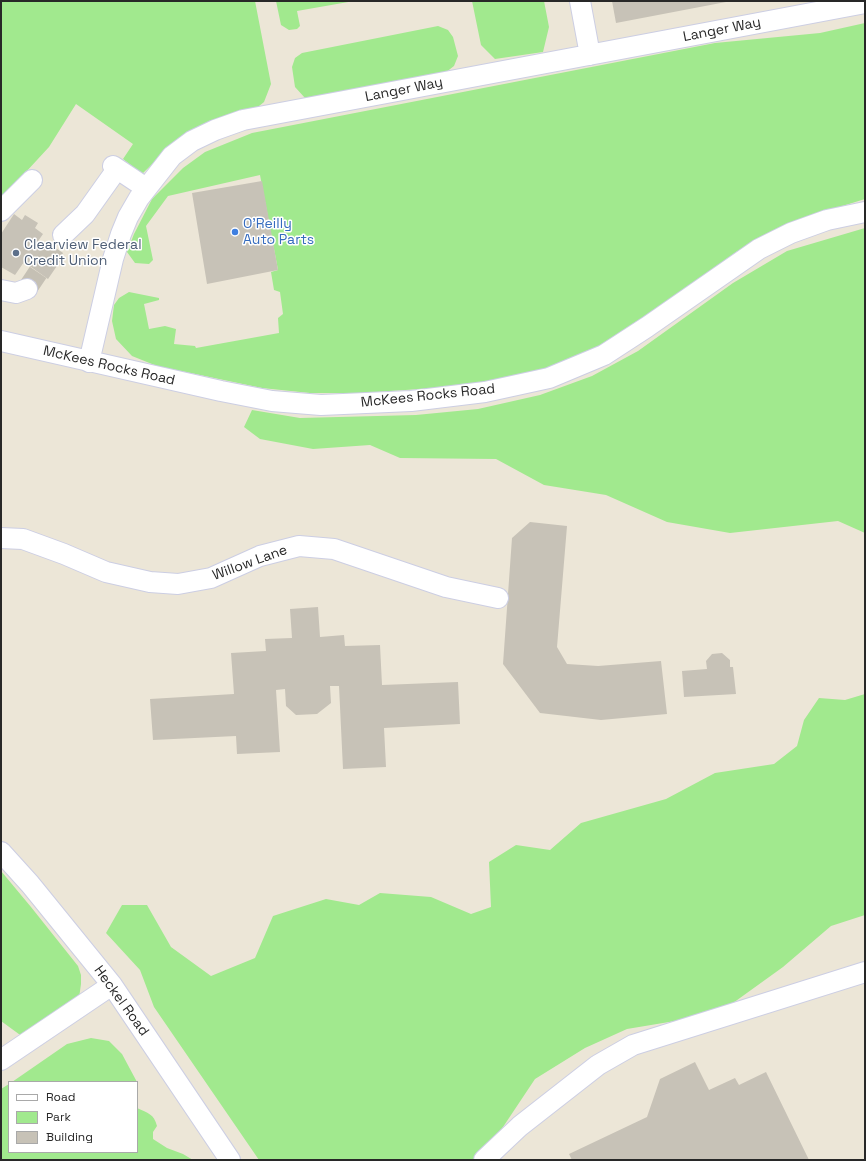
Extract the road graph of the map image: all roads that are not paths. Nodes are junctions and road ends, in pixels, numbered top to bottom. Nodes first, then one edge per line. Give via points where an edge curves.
1 (580, 1) edge
2 (865, 3) edge
3 (834, 5) edge
4 (590, 55) junction
5 (32, 180) dead end
6 (146, 188) junction
7 (1, 211) edge
8 (865, 212) edge
9 (63, 235) tunnel mouth
10 (27, 289) dead end
11 (1, 290) edge
12 (1, 341) edge
13 (89, 362) junction
14 (1, 538) edge
15 (498, 598) dead end
16 (1, 852) edge
17 (865, 972) edge
18 (112, 985) junction
19 (1, 1060) edge
20 (230, 1160) edge
21 (484, 1160) edge

1 - 4 street
2 - 3 street, Langer Way
3 - 4 street, Langer Way
4 - 6 street, Langer Way via 243,120 192,141 172,156
5 - 7 street
6 - 9 street via 114,168 85,214
6 - 13 street, Langer Way via 121,234
8 - 13 street, McKees Rocks Road via 827,220 790,233 759,249 604,355 550,378 485,392 411,401 307,404 272,401
10 - 11 street via 16,293
12 - 13 street, McKees Rocks Road
14 - 15 street, Willow Lane via 23,540 106,572 150,582 178,584 211,578 260,556 299,546 334,549 446,587
16 - 18 street, Heckel Road
17 - 21 street via 633,1045 598,1065 520,1126
18 - 19 street
18 - 20 street, Heckel Road

